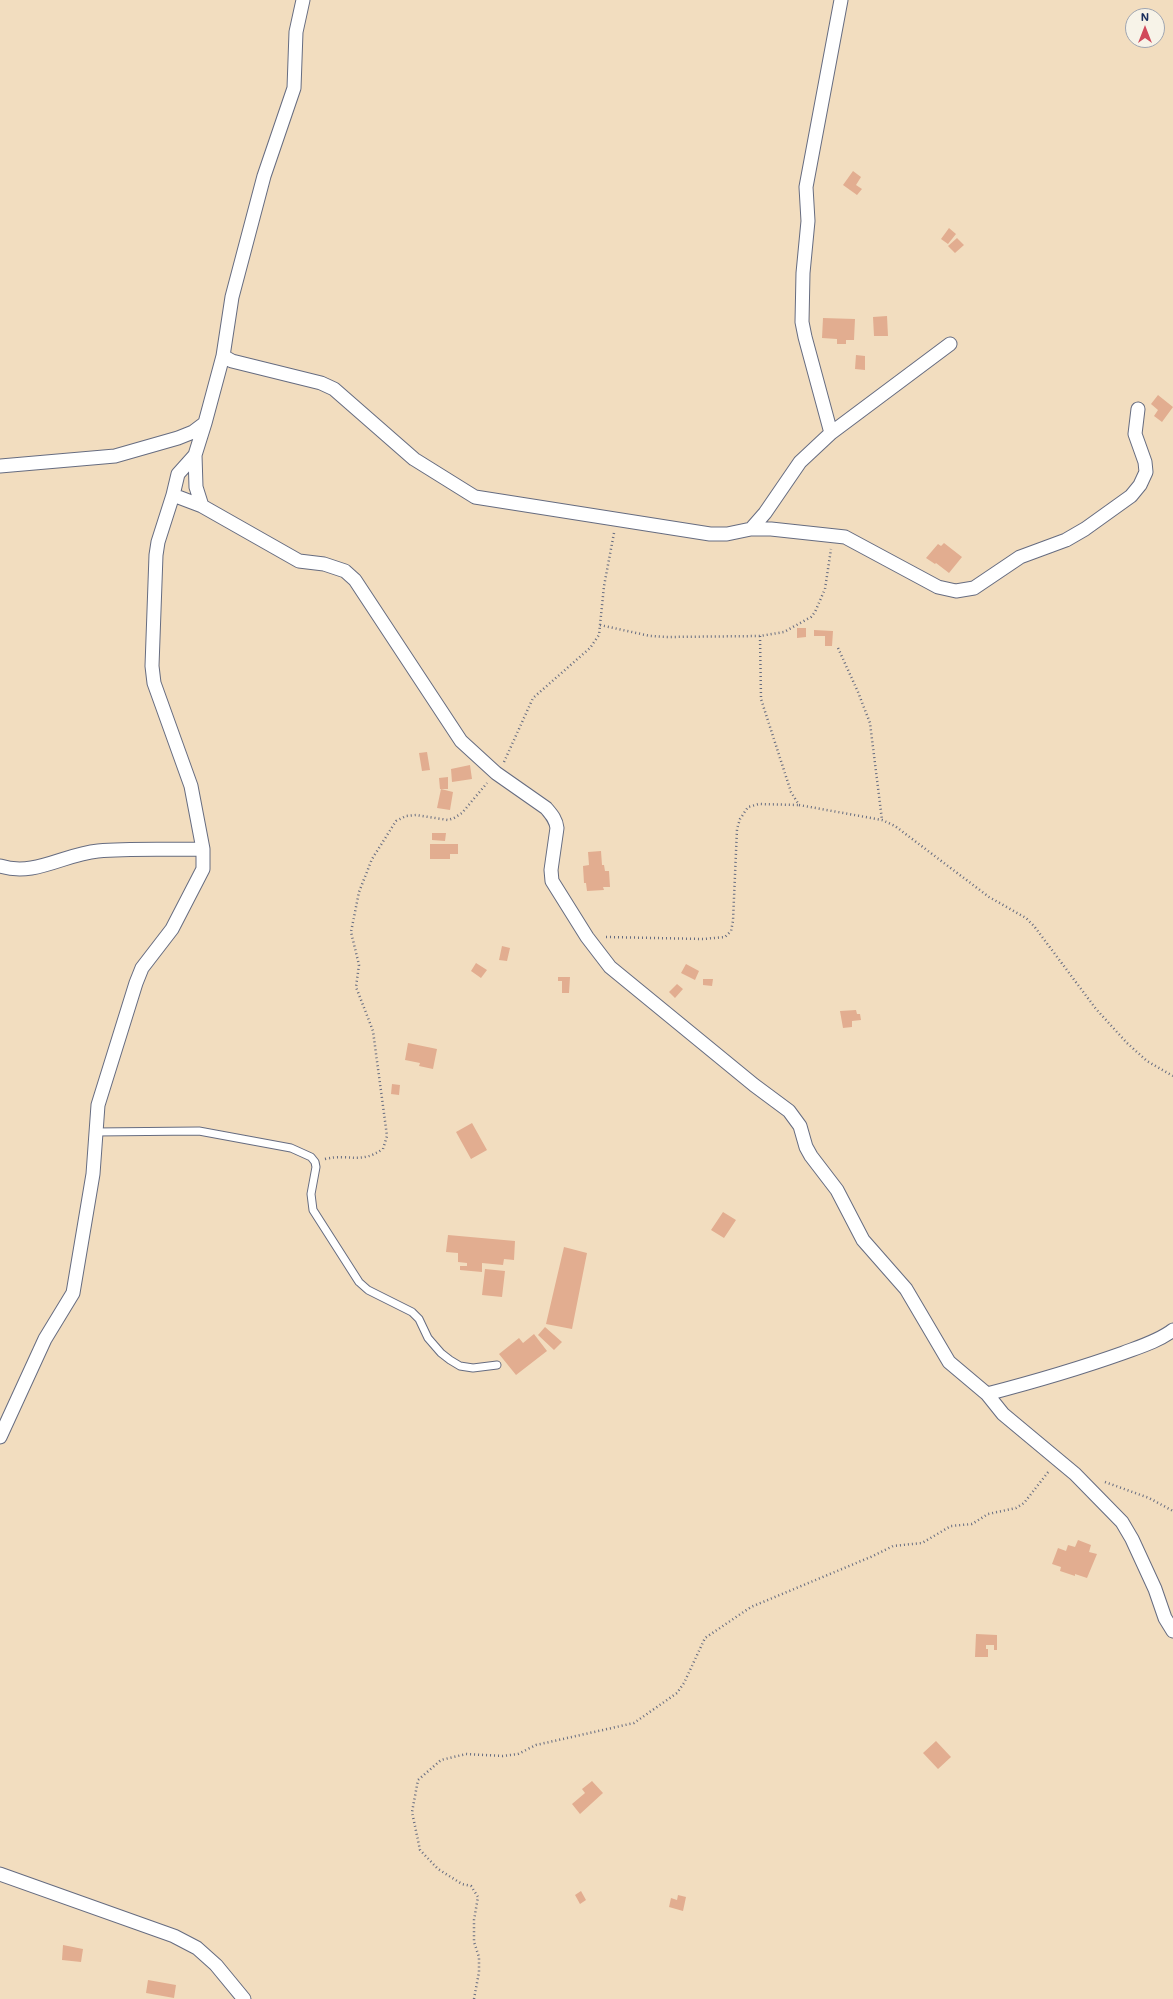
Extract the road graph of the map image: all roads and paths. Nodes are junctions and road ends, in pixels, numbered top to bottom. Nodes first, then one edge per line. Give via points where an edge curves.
1 (303, 0) edge
2 (841, 0) edge
3 (950, 344) dead end
4 (223, 356) junction
5 (1138, 409) dead end
6 (205, 423) junction
7 (830, 433) junction
8 (195, 454) junction
9 (0, 466) edge
10 (174, 495) junction
11 (202, 506) junction
12 (621, 519) junction
13 (750, 529) junction
14 (832, 535) junction
15 (600, 625) junction
16 (760, 636) junction
17 (838, 648) dead end
18 (497, 774) junction
19 (799, 805) junction
20 (882, 820) junction
21 (203, 849) junction
22 (0, 866) edge
23 (587, 937) junction
24 (1173, 1076) edge
25 (95, 1132) junction
26 (315, 1162) junction
27 (1173, 1330) edge
28 (497, 1365) dead end
29 (988, 1394) junction
30 (0, 1437) edge
31 (1058, 1460) junction
32 (1099, 1480) dead end
33 (1173, 1511) edge
34 (1173, 1631) edge
35 (0, 1874) edge
36 (244, 1999) edge
37 (474, 1999) edge

1 - 4 street via 296,32 294,88 264,176 232,297
2 - 7 street via 806,187 808,221 803,280 802,322
3 - 7 street
4 - 6 street
4 - 12 street via 232,361 321,383 334,389 414,459 475,497
5 - 14 street via 1135,434 1146,472 1140,485 1130,496 1085,529 1066,540 1020,557 974,588 956,591 938,587 860,543
6 - 8 street
6 - 9 street via 193,432 178,438 115,456
7 - 13 street via 800,462 765,513
8 - 10 street via 178,474
8 - 11 street via 196,487
10 - 11 street
10 - 21 street via 158,542 156,556 152,666 154,683 191,786
11 - 18 street via 299,561 324,564 345,571 355,580 461,741
12 - 13 street via 710,534
12 - 15 path via 612,540
13 - 14 street
14 - 16 path via 825,589 815,612 791,629
15 - 16 path via 656,636
15 - 18 path via 599,635 590,648 533,698
16 - 19 path via 761,699 791,792
17 - 20 path via 870,723
18 - 23 street via 546,808 556,822 552,881
18 - 26 path via 462,813 454,818 448,820 416,815 406,816 396,822 372,860 359,892 351,932 359,965 356,987 373,1031 387,1136 383,1148 362,1159 334,1157
19 - 20 path
19 - 23 path via 759,804 748,807 740,819 737,829 733,921 731,931 725,937
20 - 24 path via 904,832 989,897 1026,918 1096,1009 1127,1043 1147,1061
21 - 22 street via 99,851 35,868 10,869
21 - 25 street via 203,869 172,929 142,968 98,1105
23 - 29 street via 610,967 754,1085 789,1110 800,1126 811,1156 837,1190 869,1249 906,1289 949,1362
25 - 26 lane via 206,1132 291,1148
25 - 30 street via 93,1174 73,1293 46,1339
26 - 28 lane via 310,1194 313,1210 359,1282 374,1294 412,1312 419,1319 428,1338 450,1360 460,1366 474,1368
27 - 29 street via 1144,1345 1100,1361
29 - 31 street via 1003,1414
31 - 34 street via 1122,1522
31 - 37 path via 1024,1503 1016,1508 988,1514 972,1524 951,1526 922,1543 893,1546 738,1614 705,1638 677,1693 634,1723 536,1745 518,1754 466,1754 441,1760 418,1780 412,1812 420,1850 438,1869 462,1884 471,1886 478,1897 474,1942 480,1972
32 - 33 path via 1149,1498
35 - 36 street via 174,1936 197,1948 216,1965

